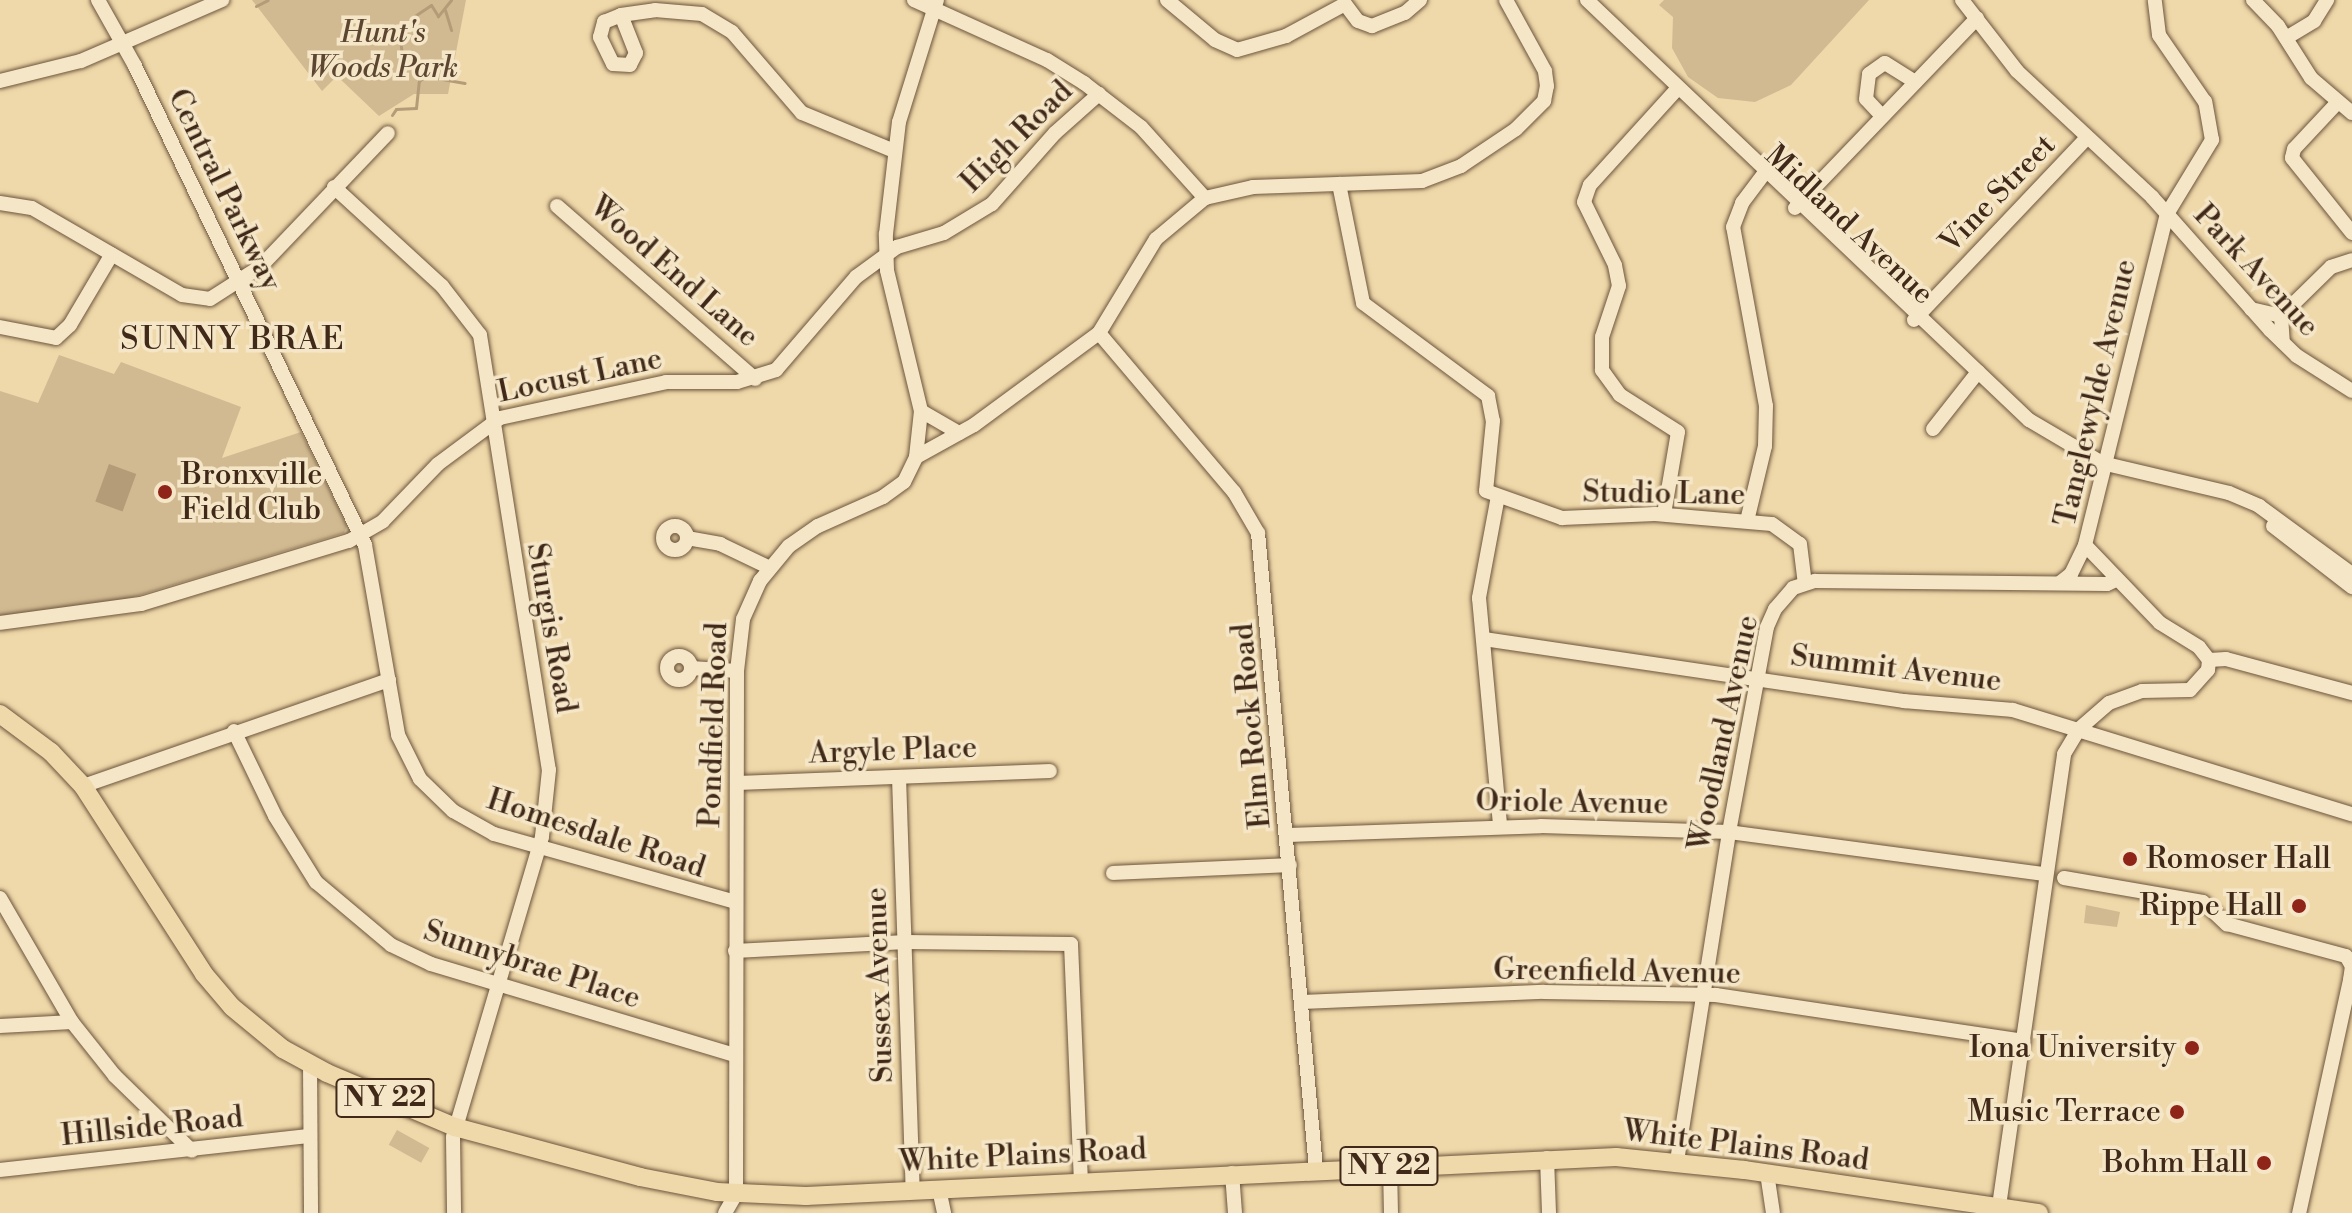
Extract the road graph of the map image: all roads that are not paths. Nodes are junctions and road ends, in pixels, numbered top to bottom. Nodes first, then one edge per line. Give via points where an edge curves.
1 (98, 0) edge
2 (222, 0) edge
3 (914, 0) edge
4 (1167, 0) edge
5 (1420, 0) edge
6 (1506, 0) edge
7 (1575, 0) edge
8 (1587, 0) edge
9 (1962, 0) edge
10 (2155, 0) edge
11 (2253, 0) edge
12 (2327, 0) edge
13 (1346, 2) edge
14 (936, 5) edge
15 (621, 15) dead end
16 (1977, 18) junction
17 (2286, 38) junction
18 (122, 43) junction
19 (0, 81) edge
20 (1916, 82) junction
21 (1676, 91) junction
22 (1099, 94) junction
23 (2338, 102) junction
24 (2352, 113) edge
25 (1882, 116) junction
26 (388, 133) dead end
27 (2087, 138) junction
28 (894, 151) junction
29 (1763, 174) junction
30 (1339, 184) junction
31 (334, 187) junction
32 (1205, 198) junction
33 (0, 203) edge
34 (1798, 205) junction
35 (557, 206) dead end
36 (2167, 214) junction
37 (2352, 233) edge
38 (112, 254) junction
39 (886, 256) junction
40 (2352, 260) edge
41 (240, 281) junction
42 (2251, 309) junction
43 (2281, 316) junction
44 (1916, 318) junction
45 (0, 327) edge
46 (1099, 333) junction
47 (2283, 342) junction
48 (1975, 375) junction
49 (755, 379) junction
50 (2349, 387) edge
51 (921, 411) junction
52 (490, 422) junction
53 (1933, 429) dead end
54 (959, 433) junction
55 (916, 457) junction
56 (2102, 463) junction
57 (2213, 493) junction
58 (1492, 494) junction
59 (1664, 514) junction
60 (1747, 521) junction
61 (361, 536) junction
62 (687, 538) dead end
63 (2085, 545) junction
64 (770, 568) junction
65 (2352, 574) edge
66 (2116, 580) junction
67 (2061, 582) junction
68 (1805, 583) junction
69 (2352, 587) edge
70 (0, 623) edge
71 (1484, 639) junction
72 (2209, 660) junction
73 (691, 668) dead end
74 (737, 671) junction
75 (1757, 678) junction
76 (389, 680) junction
77 (2352, 693) edge
78 (2098, 711) junction
79 (0, 714) edge
80 (2079, 729) junction
81 (234, 731) junction
82 (2107, 737) junction
83 (1050, 771) dead end
84 (899, 777) junction
85 (738, 783) junction
86 (83, 786) junction
87 (2352, 814) edge
88 (1500, 826) junction
89 (1729, 832) junction
90 (1288, 835) junction
91 (539, 848) junction
92 (1290, 865) junction
93 (1113, 873) dead end
94 (2045, 874) junction
95 (2064, 878) dead end
96 (0, 898) edge
97 (736, 902) junction
98 (906, 942) junction
99 (735, 951) junction
100 (498, 985) junction
101 (1703, 995) junction
102 (1302, 1002) junction
103 (72, 1022) junction
104 (0, 1026) edge
105 (2024, 1041) junction
106 (734, 1055) junction
107 (310, 1065) junction
108 (455, 1127) junction
109 (308, 1136) junction
110 (192, 1151) junction
111 (1547, 1158) junction
112 (1677, 1161) junction
113 (1390, 1166) junction
114 (1316, 1169) junction
115 (0, 1170) edge
116 (1232, 1173) junction
117 (1767, 1173) junction
118 (1081, 1181) junction
119 (939, 1189) junction
120 (913, 1191) junction
121 (737, 1204) edge
122 (1999, 1210) edge
123 (311, 1213) edge
124 (454, 1213) edge
125 (725, 1213) edge
126 (944, 1213) edge
127 (1235, 1213) edge
128 (1391, 1213) edge
129 (1549, 1213) edge
130 (1773, 1213) edge
131 (2039, 1213) edge
132 (2299, 1213) edge

1 - 18 street, Central Parkway
2 - 18 street
3 - 14 street
4 - 13 street via 1215,40 1237,50 1286,36
5 - 13 street via 1405,13 1372,26 1358,21
6 - 30 street via 1545,71 1544,101 1534,114 1444,174 1422,181
7 - 21 street, Midland Avenue
8 - 21 street, Midland Avenue
9 - 16 street
10 - 36 street, Park Avenue via 2159,35 2205,102 2213,126 2208,153
11 - 17 street
12 - 17 street via 2314,21
14 - 22 street via 1047,60
14 - 28 street, Pondfield Road via 909,80
15 - 28 street via 691,12 718,21 802,113
16 - 20 street
16 - 27 street via 2017,71
17 - 23 street via 2302,67
18 - 19 street via 44,72
18 - 41 street, Central Parkway
20 - 25 street
20 - 25 street via 1885,63 1869,74 1866,99
21 - 29 street, Midland Avenue
21 - 59 street via 1590,185 1584,202 1615,265 1619,286 1602,337 1602,370 1620,395 1678,432
22 - 32 street via 1141,127
22 - 39 street, High Road via 1055,133 992,204 944,233 897,247
23 - 24 street
23 - 37 street via 2294,149 2292,158
25 - 34 street
26 - 31 street
27 - 36 street
27 - 44 street, Vine Street
28 - 39 street, Pondfield Road
29 - 34 street, Midland Avenue
29 - 60 street via 1733,227 1766,406 1765,446
30 - 32 street via 1234,189
30 - 58 street via 1363,303 1475,381 1488,396
31 - 41 street via 260,267
31 - 52 street, Sturgis Road via 471,318 484,349
32 - 46 street via 1156,239
33 - 38 street via 32,208
34 - 44 street, Midland Avenue
35 - 49 street, Wood End Lane
36 - 42 street, Park Avenue
36 - 56 street, Tanglewylde Avenue
38 - 41 street via 190,297 210,299
38 - 45 street via 65,333 47,339
39 - 49 street via 842,289 776,370
39 - 51 street, Pondfield Road
40 - 43 street via 2331,267
41 - 61 street, Central Parkway
42 - 43 street
42 - 47 street, Park Avenue
43 - 47 street
44 - 48 street, Midland Avenue
46 - 54 street
46 - 90 street, Elm Rock Road via 1234,492 1258,533
47 - 50 street, Park Avenue
48 - 53 street
48 - 56 street, Midland Avenue via 2029,420
49 - 52 street, Locust Lane via 666,382
51 - 54 street
51 - 55 street, Pondfield Road
52 - 61 street, Locust Lane
52 - 91 street, Sturgis Road via 549,770
54 - 55 street
55 - 64 street, Pondfield Road via 904,482 818,526 789,546
56 - 57 street, Midland Avenue
56 - 63 street, Tanglewylde Avenue
57 - 65 street, Midland Avenue via 2229,493 2259,506
57 - 69 street, Midland Avenue via 2282,532
58 - 59 street, Studio Lane via 1562,518
58 - 71 street via 1481,576
59 - 60 street, Studio Lane
60 - 68 street, Studio Lane via 1772,524 1795,537
61 - 70 street, Locust Lane via 141,604
61 - 76 street, Homesdale Road
62 - 64 street via 720,544
63 - 66 street, Tanglewylde Avenue
63 - 67 street via 2071,574
64 - 74 street, Pondfield Road via 743,619
66 - 67 street
66 - 72 street, Tanglewylde Avenue
67 - 68 street
68 - 75 street, Woodland Avenue via 1793,588 1775,609
71 - 75 street, Summit Avenue
71 - 88 street
72 - 77 street via 2226,659
72 - 78 street via 2204,679 2190,690 2131,693
73 - 74 street
74 - 85 street, Pondfield Road
75 - 80 street, Summit Avenue via 1943,706 2013,710
75 - 89 street, Woodland Avenue
76 - 81 street
76 - 91 street, Homesdale Road via 398,735 420,779 470,822
78 - 80 street
78 - 82 street
79 - 86 main road, NY 22 via 51,752
80 - 82 street, Summit Avenue
80 - 94 street via 2059,770
81 - 86 street
81 - 100 street, Sunnybrae Place via 297,855 336,904 391,945
82 - 87 street, Summit Avenue
83 - 84 street, Argyle Place
84 - 85 street, Argyle Place
84 - 98 street, Sussex Avenue
85 - 97 street, Pondfield Road
86 - 107 main road, White Plains Road / NY 22 via 204,974 232,1007
88 - 89 street, Oriole Avenue
88 - 90 street, Oriole Avenue
89 - 94 street, Oriole Avenue
89 - 101 street, Woodland Avenue
90 - 92 street, Elm Rock Road
91 - 97 street, Homesdale Road
91 - 100 street, Sturgis Road
92 - 93 street
92 - 102 street, Elm Rock Road
94 - 105 street
95 - 132 street via 2203,902 2227,924 2346,956 2352,966 2350,980
96 - 103 street
97 - 99 street, Pondfield Road
98 - 99 street
98 - 118 street via 1063,942 1072,948
98 - 120 street, Sussex Avenue
99 - 106 street, Pondfield Road
100 - 106 street, Sunnybrae Place
100 - 108 street, Sturgis Road
101 - 102 street, Greenfield Avenue via 1544,992
101 - 105 street, Greenfield Avenue
101 - 112 street, Woodland Avenue
102 - 114 street, Elm Rock Road
103 - 104 street
103 - 110 street via 115,1076
105 - 122 street
106 - 121 street, Pondfield Road
107 - 108 main road, White Plains Road / NY 22
107 - 109 street
108 - 121 main road, White Plains Road / NY 22
108 - 124 street, Sturgis Road
109 - 110 street, Hillside Road
109 - 123 street
110 - 115 street, Hillside Road
111 - 112 main road, White Plains Road / NY 22
111 - 113 main road, White Plains Road / NY 22
111 - 129 street
112 - 117 main road, White Plains Road / NY 22
113 - 114 main road, White Plains Road / NY 22
113 - 128 street
114 - 116 main road, White Plains Road / NY 22
116 - 118 main road, White Plains Road / NY 22
116 - 127 street
117 - 122 main road, White Plains Road / NY 22
117 - 130 street
118 - 119 main road, White Plains Road / NY 22
119 - 120 main road, White Plains Road / NY 22
119 - 126 street
120 - 121 main road, White Plains Road / NY 22
121 - 125 street
122 - 131 main road, White Plains Road / NY 22

